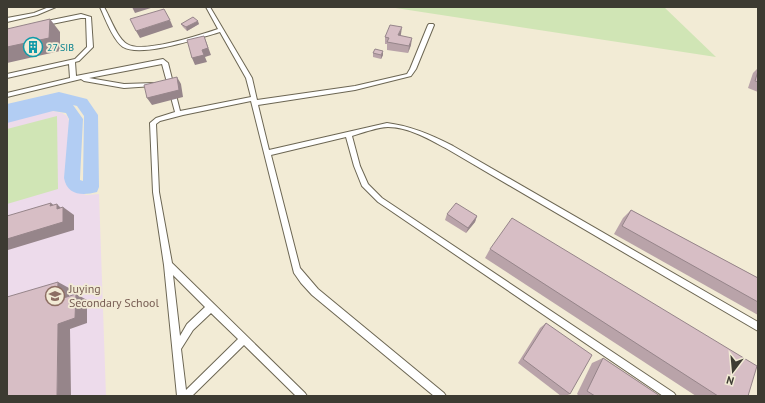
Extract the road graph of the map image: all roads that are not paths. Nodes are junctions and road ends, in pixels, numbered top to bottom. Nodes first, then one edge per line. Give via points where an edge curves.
1 (54, 7) edge
2 (102, 7) edge
3 (208, 7) edge
4 (7, 20) edge
5 (37, 25) edge
6 (430, 25) dead end
7 (222, 30) junction
8 (72, 61) junction
9 (7, 76) edge
10 (75, 79) junction
11 (169, 81) junction
12 (7, 95) edge
13 (254, 100) junction
14 (178, 114) junction
15 (348, 134) junction
16 (267, 153) junction
17 (168, 265) junction
18 (211, 308) junction
19 (758, 326) edge
20 (244, 339) junction
21 (177, 348) junction
22 (182, 396) edge
23 (186, 396) edge
24 (302, 396) edge
25 (441, 396) edge
26 (671, 396) edge

1 - 4 lane
2 - 7 lane via 120,39 126,46 137,49 182,42
3 - 7 lane
5 - 8 lane via 87,16 89,18 90,47 80,58
6 - 13 lane via 414,69 409,75 355,88
7 - 13 lane via 249,78
8 - 9 lane
8 - 10 lane
10 - 11 lane via 98,80 116,86 143,86
10 - 11 lane via 159,61 166,63
10 - 12 lane
11 - 14 lane
13 - 14 lane
13 - 16 lane
14 - 17 lane via 153,123 156,192
15 - 16 lane
15 - 19 lane via 387,125 401,126 421,133
15 - 26 lane via 365,186 380,200
16 - 25 lane via 297,270 304,280 315,292
17 - 18 lane
17 - 21 lane
18 - 20 lane
18 - 21 lane via 190,327
20 - 23 lane
20 - 24 lane
21 - 22 lane

